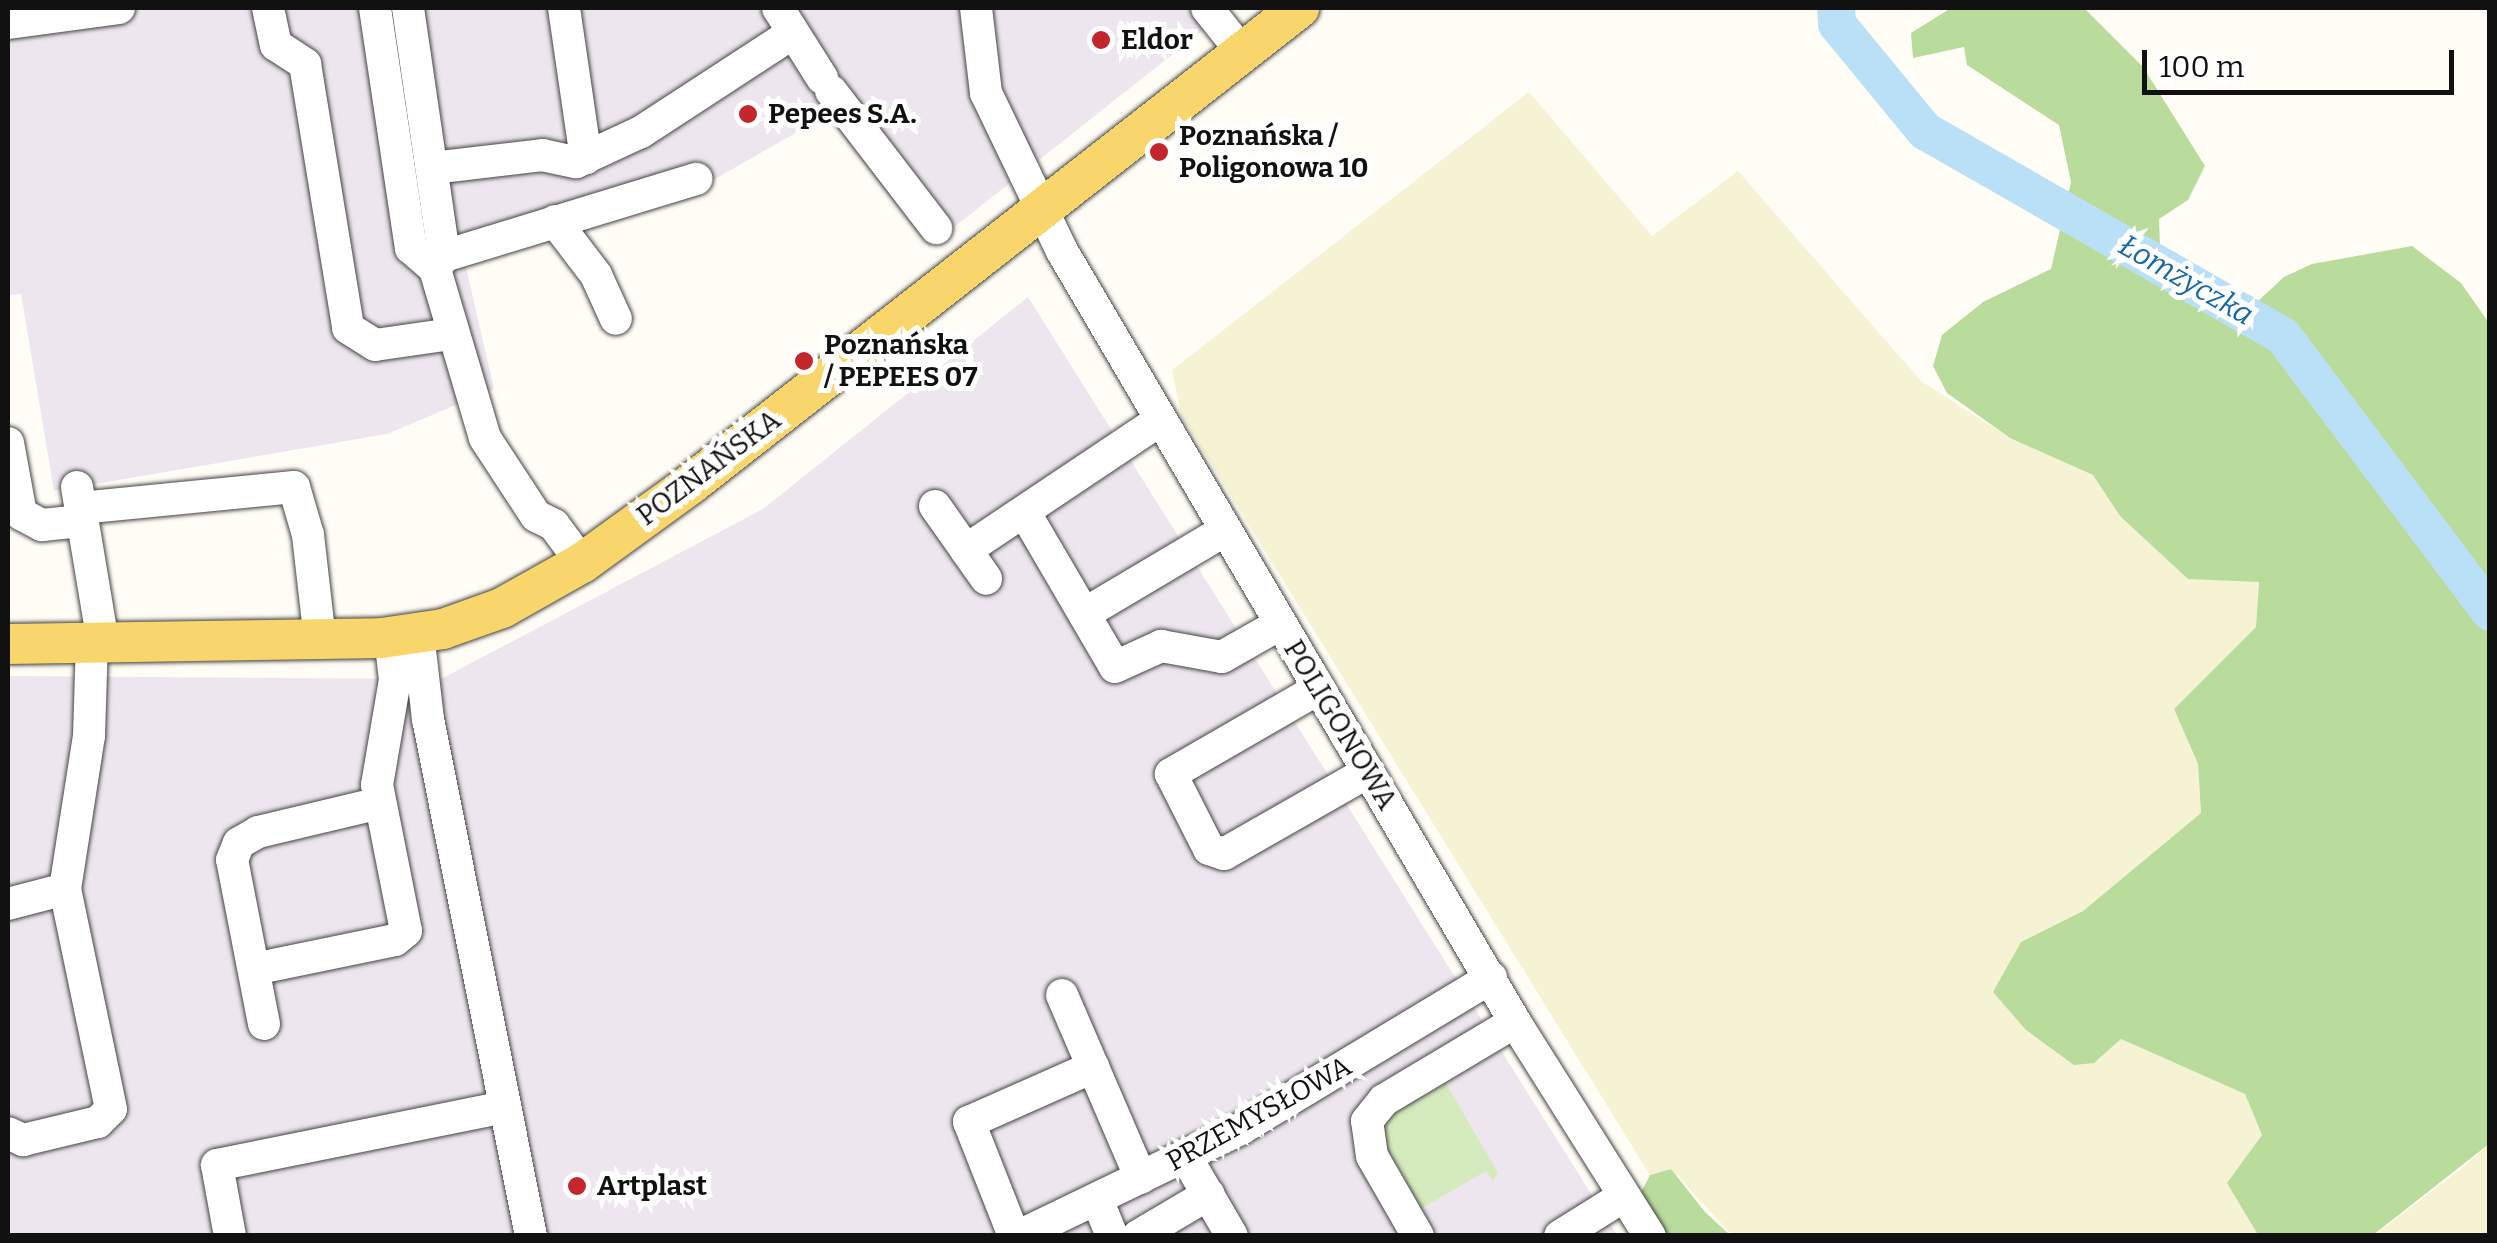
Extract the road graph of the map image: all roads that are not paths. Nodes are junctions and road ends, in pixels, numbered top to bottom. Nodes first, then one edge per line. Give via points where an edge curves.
1 (119, 8) edge
2 (268, 8) edge
3 (375, 8) edge
4 (408, 8) edge
5 (564, 8) edge
6 (976, 8) edge
7 (1208, 8) edge
8 (1299, 8) edge
9 (786, 20) edge
10 (8, 23) edge
11 (1242, 52) junction
12 (586, 158) junction
13 (432, 168) junction
14 (696, 178) dead end
15 (1042, 208) junction
16 (555, 221) junction
17 (936, 228) dead end
18 (439, 262) junction
19 (616, 319) dead end
20 (451, 334) junction
21 (1159, 421) junction
22 (8, 443) edge
23 (80, 505) junction
24 (934, 506) dead end
25 (1025, 513) junction
26 (1224, 531) junction
27 (966, 550) junction
28 (573, 569) junction
29 (986, 579) dead end
30 (1084, 614) junction
31 (1280, 624) junction
32 (404, 635) junction
33 (320, 641) junction
34 (97, 643) junction
35 (8, 644) edge
36 (1318, 689) junction
37 (1368, 772) junction
38 (380, 803) junction
39 (65, 889) junction
40 (8, 904) edge
41 (254, 969) junction
42 (1490, 978) junction
43 (1062, 995) dead end
44 (1515, 1022) junction
45 (264, 1024) dead end
46 (1093, 1067) junction
47 (505, 1107) junction
48 (8, 1133) edge
49 (1186, 1157) junction
50 (1141, 1178) junction
51 (1209, 1194) junction
52 (1624, 1196) junction
53 (1097, 1199) junction
54 (230, 1236) edge
55 (531, 1236) edge
56 (1017, 1236) edge
57 (1112, 1236) edge
58 (1138, 1236) edge
59 (1232, 1236) edge
60 (1418, 1236) edge
61 (1560, 1236) edge
62 (1650, 1236) edge

1 - 10 street
2 - 20 street via 276,45 305,64 348,328 376,345
3 - 18 street via 411,248
4 - 13 street
5 - 12 street
6 - 15 street, POLIGONOWA via 986,93
7 - 11 street
8 - 11 main road, POZNAŃSKA
9 - 12 street via 641,132
9 - 17 street
11 - 15 main road, POZNAŃSKA
12 - 13 street via 560,163 542,154
13 - 18 street
14 - 16 street
15 - 21 street, POLIGONOWA
15 - 28 main road, POZNAŃSKA
16 - 18 street
16 - 19 street via 596,274
18 - 20 street
20 - 28 street via 485,438 536,516 554,525
21 - 25 street
21 - 26 street, POLIGONOWA
22 - 23 street via 22,514 42,526
23 - 33 street via 294,487 308,535
23 - 34 street
24 - 27 street
25 - 27 street
25 - 30 street
26 - 30 street
26 - 31 street, POLIGONOWA
27 - 29 street
28 - 32 main road, POZNAŃSKA via 481,618
30 - 31 street via 1116,667 1161,646 1222,657
31 - 36 street, POLIGONOWA
32 - 33 main road, POZNAŃSKA
32 - 38 street via 376,785
32 - 47 street via 428,718
33 - 34 main road, POZNAŃSKA
34 - 35 main road, POZNAŃSKA
34 - 39 street
36 - 37 street, POLIGONOWA
36 - 37 street via 1171,774 1209,849 1224,854
37 - 42 street, POLIGONOWA
38 - 41 street via 238,843 232,860
38 - 41 street via 407,926 403,936
39 - 40 street
39 - 48 street via 111,1109 98,1122 23,1140
41 - 45 street
42 - 44 street, POLIGONOWA
42 - 49 street, PRZEMYSŁOWA
43 - 46 street
44 - 52 street, POLIGONOWA
44 - 60 street via 1384,1100 1367,1121 1372,1156
46 - 50 street
46 - 56 street via 970,1122
47 - 54 street via 217,1165
47 - 55 street
49 - 50 street, PRZEMYSŁOWA
49 - 51 street
50 - 53 street, PRZEMYSŁOWA
51 - 58 street
51 - 59 street
52 - 61 street
52 - 62 street, POLIGONOWA
53 - 56 street, PRZEMYSŁOWA
53 - 57 street

